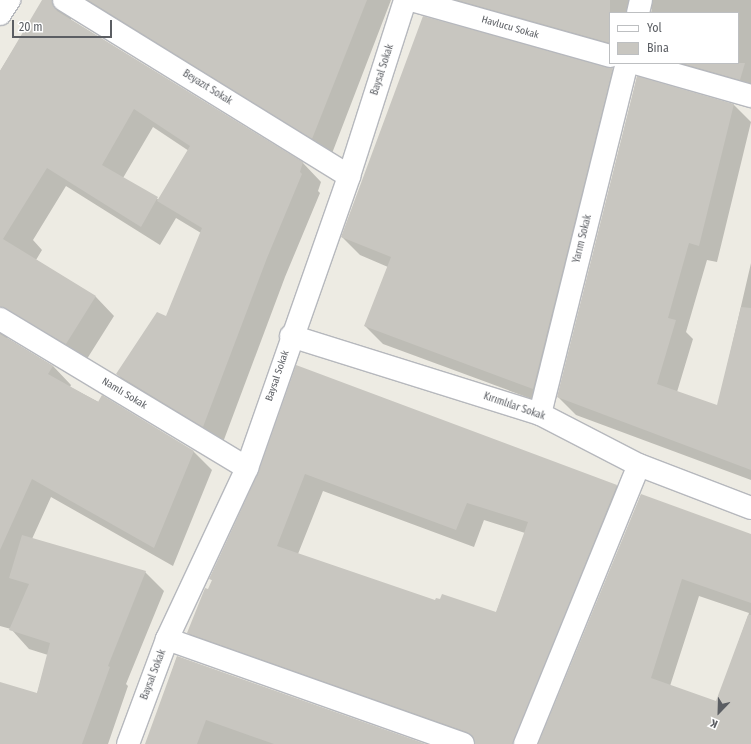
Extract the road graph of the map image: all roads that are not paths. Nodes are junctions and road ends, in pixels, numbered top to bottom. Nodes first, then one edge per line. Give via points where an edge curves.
1 (9, 0) edge
2 (64, 0) edge
3 (406, 0) edge
4 (411, 0) edge
5 (641, 0) edge
6 (638, 12) edge
7 (0, 14) edge
8 (609, 56) edge
9 (627, 64) edge
10 (639, 64) edge
11 (751, 96) edge
12 (350, 176) junction
13 (0, 319) edge
14 (291, 336) junction
15 (540, 414) junction
16 (639, 465) junction
17 (247, 468) junction
18 (751, 508) edge
19 (167, 639) junction
20 (128, 744) edge
21 (463, 744) edge
22 (525, 744) edge

1 - 7 street
2 - 12 street, Beyazıt Sokak
3 - 12 street, Baysal Sokak
4 - 8 street, Havlucu Sokak
5 - 6 street
9 - 15 street, Yarım Sokak
10 - 11 street
12 - 14 street, Baysal Sokak
13 - 17 street, Namlı Sokak
14 - 15 street, Kırımlılar Sokak
14 - 17 street, Baysal Sokak
15 - 16 street, Kırımlılar Sokak
16 - 18 street, Kırımlılar Sokak
16 - 22 street
17 - 19 street, Baysal Sokak
19 - 20 street, Baysal Sokak
19 - 21 street

